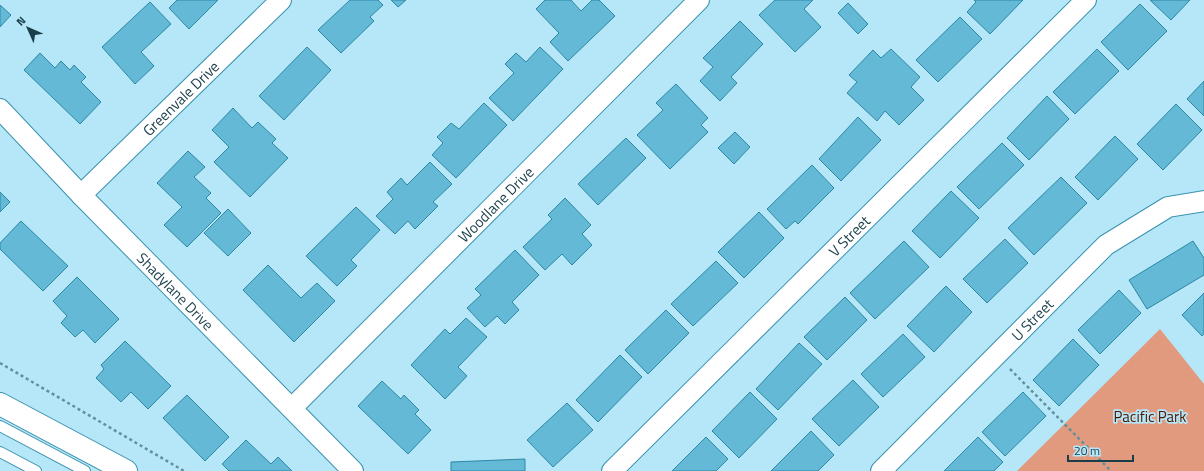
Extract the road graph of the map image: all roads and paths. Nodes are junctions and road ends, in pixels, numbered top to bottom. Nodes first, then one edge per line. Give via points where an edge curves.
1 (280, 0) edge
2 (699, 0) edge
3 (1086, 0) edge
4 (0, 109) edge
5 (81, 195) junction
6 (1204, 201) edge
7 (996, 355) junction
8 (0, 363) edge
9 (0, 404) edge
10 (292, 408) junction
11 (0, 426) edge
12 (0, 452) edge
13 (36, 471) edge
14 (84, 471) edge
15 (126, 471) edge
16 (184, 471) edge
17 (353, 471) edge
18 (612, 471) edge
19 (881, 471) edge
20 (1111, 471) edge

1 - 5 street, Greenvale Drive
2 - 10 street, Woodlane Drive
3 - 18 street, V Street
4 - 5 street, Shadylane Drive
5 - 10 street, Shadylane Drive
6 - 7 street, U Street via 1168,207 1106,245
7 - 19 street, U Street
7 - 20 path
8 - 16 path
9 - 15 main road
10 - 17 street, Shadylane Drive
11 - 14 lane
12 - 13 lane

